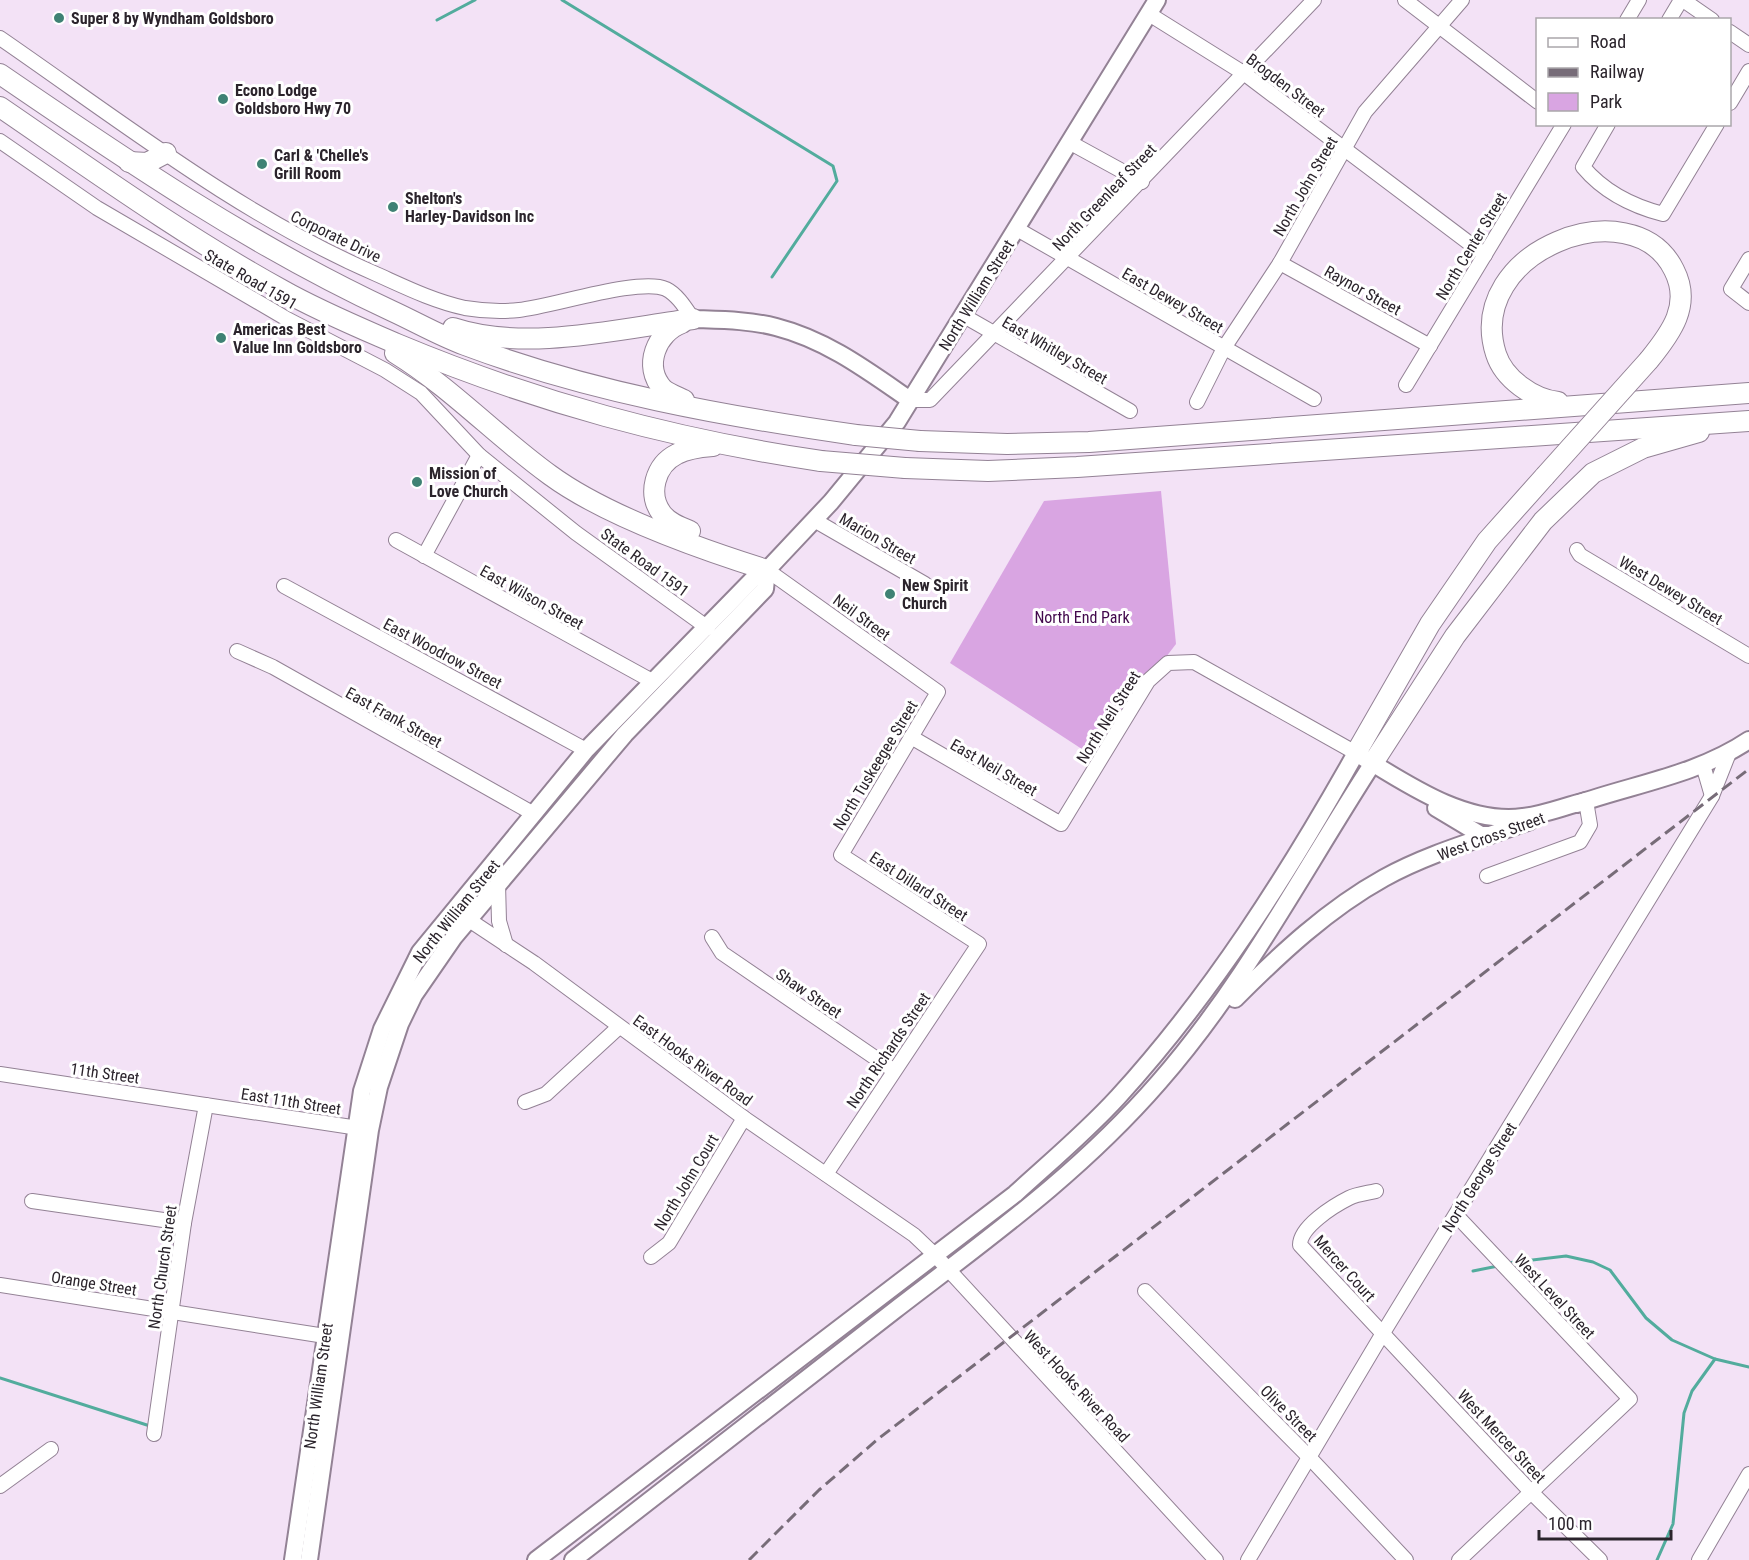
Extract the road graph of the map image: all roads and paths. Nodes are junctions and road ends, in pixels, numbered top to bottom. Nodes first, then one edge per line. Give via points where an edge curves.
1 (1314, 0) edge
2 (1405, 0) edge
3 (1462, 0) edge
4 (1639, 0) edge
5 (1682, 0) edge
6 (1153, 7) edge
7 (1628, 18) edge
8 (1670, 18) edge
9 (1709, 18) edge
10 (1439, 26) junction
11 (1731, 33) edge
12 (0, 38) edge
13 (1749, 45) edge
14 (1749, 71) edge
15 (0, 74) edge
16 (1245, 74) junction
17 (1536, 100) edge
18 (1731, 102) edge
19 (0, 107) edge
20 (1563, 126) edge
21 (1607, 126) edge
22 (1716, 126) edge
23 (0, 141) edge
24 (1069, 142) junction
25 (1344, 150) junction
26 (166, 153) junction
27 (129, 162) junction
28 (1142, 182) junction
29 (172, 190) junction
30 (1017, 229) junction
31 (1485, 255) junction
32 (1066, 259) junction
33 (1749, 260) edge
34 (1280, 263) junction
35 (1749, 303) edge
36 (376, 304) junction
37 (964, 316) junction
38 (693, 319) junction
39 (349, 323) junction
40 (995, 335) junction
41 (1430, 346) junction
42 (1224, 348) junction
43 (1406, 385) dead end
44 (1749, 393) edge
45 (1314, 399) dead end
46 (910, 400) junction
47 (1197, 402) dead end
48 (1585, 404) junction
49 (1130, 411) dead end
50 (731, 417) junction
51 (1749, 422) edge
52 (752, 451) junction
53 (479, 455) junction
54 (814, 520) junction
55 (396, 540) dead end
56 (1577, 550) dead end
57 (424, 556) junction
58 (767, 570) junction
59 (925, 584) dead end
60 (284, 586) dead end
61 (708, 628) junction
62 (237, 651) dead end
63 (1749, 656) edge
64 (652, 681) junction
65 (1235, 684) joint
66 (938, 692) joint
67 (911, 737) junction
68 (1749, 740) edge
69 (586, 750) junction
70 (1729, 753) junction
71 (1362, 761) junction
72 (1703, 765) junction
73 (1713, 796) junction
74 (1586, 801) junction
75 (534, 813) junction
76 (1061, 824) joint
77 (1491, 835) junction
78 (841, 855) joint
79 (1487, 876) dead end
80 (498, 884) junction
81 (454, 909) junction
82 (468, 919) junction
83 (712, 937) dead end
84 (979, 944) joint
85 (506, 945) junction
86 (620, 1027) junction
87 (1186, 1050) junction
88 (893, 1070) junction
89 (0, 1074) edge
90 (525, 1102) dead end
91 (206, 1105) junction
92 (744, 1118) junction
93 (363, 1129) junction
94 (1086, 1130) junction
95 (1099, 1145) junction
96 (826, 1174) junction
97 (1376, 1191) dead end
98 (32, 1201) dead end
99 (1456, 1215) junction
100 (184, 1223) junction
101 (914, 1235) joint
102 (935, 1255) junction
103 (651, 1257) dead end
104 (949, 1271) junction
105 (0, 1285) edge
106 (1145, 1291) dead end
107 (172, 1312) junction
108 (1383, 1333) junction
109 (325, 1336) junction
110 (154, 1434) dead end
111 (51, 1449) dead end
112 (1309, 1457) junction
113 (323, 1461) junction
114 (1749, 1474) edge
115 (0, 1486) edge
116 (1530, 1491) junction
117 (293, 1560) edge
118 (309, 1560) edge
119 (536, 1560) edge
120 (573, 1560) edge
121 (1216, 1560) edge
122 (1248, 1560) edge
123 (1406, 1560) edge
124 (1459, 1560) edge
125 (1600, 1560) edge
126 (1699, 1560) edge

1 - 16 street, North Greenleaf Street
2 - 10 street
3 - 10 street, North John Street
4 - 7 street
5 - 8 street
5 - 9 street
6 - 16 street, Brogden Street
6 - 24 main road, North William Street
10 - 17 street
10 - 25 street, North John Street via 1365,112
11 - 13 street
12 - 26 street, Corporate Drive
14 - 18 street
15 - 27 highway
16 - 25 street, Brogden Street
16 - 28 street, North Greenleaf Street
19 - 39 highway via 129,196 282,290
20 - 31 street, North Center Street
21 - 22 street via 1583,167 1618,197 1663,214
23 - 53 street, State Road 1591 via 97,208 286,319 385,369 421,393
24 - 28 street
24 - 30 main road, North William Street
25 - 31 street, Brogden Street
25 - 34 street, North John Street
26 - 27 highway via 147,163
26 - 29 highway via 163,169
26 - 38 street, Corporate Drive via 256,213 356,266 454,306 498,312 521,310 652,287 674,294
27 - 29 highway
28 - 32 street, North Greenleaf Street
29 - 36 highway via 293,263
30 - 32 street, East Dewey Street
30 - 37 main road, North William Street
31 - 41 street, North Center Street
32 - 40 street, North Greenleaf Street
32 - 42 street, East Dewey Street
33 - 35 street via 1731,289
34 - 41 street, Raynor Street
34 - 42 street, North John Street
36 - 38 highway via 472,334 535,339
36 - 50 highway via 463,345 563,378
37 - 40 street, East Whitley Street
37 - 46 main road, North William Street
38 - 46 main road via 775,326 798,334 852,361
38 - 50 highway via 672,327 660,339 654,363 658,379 663,389 674,395
39 - 52 highway via 534,397
39 - 58 highway via 447,387 549,475 584,496 720,555
40 - 46 street, North Greenleaf Street via 930,400
40 - 49 street, East Whitley Street
41 - 43 street, North Center Street
42 - 45 street, East Dewey Street
42 - 47 street, North John Street
44 - 48 highway
46 - 54 main road, North William Street via 897,422
48 - 50 highway, bridge via 1089,442 1007,444 856,435
48 - 71 highway, bridge via 1541,398 1518,385 1497,357 1491,324 1498,293 1528,258 1561,241 1592,233 1626,234 1658,248 1671,263 1678,278 1681,310 1674,327 1480,550 1430,624
51 - 52 highway, bridge via 988,471 821,461
51 - 71 highway via 1643,448 1593,473 1571,492 1519,549
52 - 58 highway via 713,446 674,455 658,470 655,494 657,506 673,524 723,545
53 - 57 street
53 - 61 street, State Road 1591
54 - 58 main road, North William Street
54 - 59 street, Marion Street
55 - 57 street, East Wilson Street
56 - 63 street, West Dewey Street
57 - 64 street, East Wilson Street
58 - 61 main road, North William Street via 753,579
58 - 66 street, Neil Street
58 - 80 main road, North William Street via 765,589 625,734
60 - 69 street, East Woodrow Street
61 - 64 main road, North William Street
62 - 75 street, East Frank Street
64 - 69 main road, North William Street
65 - 71 street, West Cross Street
65 - 76 street, North Neil Street via 1194,662 1168,663 1148,681
66 - 67 street, North Tuskeegee Street
67 - 76 street, East Neil Street
67 - 78 street, North Tuskeegee Street
68 - 70 main road
69 - 75 main road, North William Street
70 - 72 main road
70 - 73 street, North George Street
71 - 74 main road, West Cross Street via 1455,807 1491,816 1523,817
71 - 77 main road via 1481,835
71 - 87 main road via 1249,965
71 - 94 main road via 1212,981 1173,1033
72 - 73 street
72 - 74 main road
73 - 99 street, North George Street
74 - 77 main road, West Cross Street
74 - 79 street via 1590,825 1580,842
75 - 81 main road, North William Street
77 - 87 main road, West Cross Street via 1386,877 1350,899 1285,951
78 - 84 street, East Dillard Street
80 - 82 main road, North William Street
80 - 85 street via 499,921
81 - 82 street, East Hooks River Road
81 - 93 main road, North William Street via 420,952 372,1056
82 - 85 street, East Hooks River Road
82 - 93 main road, North William Street via 405,1014
83 - 88 street, Shaw Street via 722,953
84 - 88 street, North Richards Street
85 - 86 street, East Hooks River Road
86 - 90 street via 546,1094
86 - 92 street, East Hooks River Road
87 - 95 main road
88 - 96 street, North Richards Street
89 - 91 street, 11th Street
91 - 93 street, East 11th Street
91 - 100 street, North Church Street
92 - 96 street, East Hooks River Road
92 - 103 street, North John Court via 669,1244
93 - 109 main road, North William Street
93 - 113 main road, North William Street
94 - 95 main road
94 - 102 main road via 1015,1194
95 - 104 main road via 1028,1210
96 - 101 street, East Hooks River Road
97 - 108 street, Mercer Court via 1349,1198 1307,1227 1300,1245
98 - 100 street
99 - 108 street, North George Street
99 - 116 street, West Level Street via 1630,1399
100 - 107 street, North Church Street
101 - 102 street, West Hooks River Road
102 - 104 street, West Hooks River Road
102 - 119 main road
104 - 120 main road
104 - 121 street, West Hooks River Road
105 - 107 street, Orange Street
106 - 112 street, Olive Street
107 - 109 street, Orange Street
107 - 110 street, North Church Street
108 - 112 street, North George Street
108 - 116 street, West Mercer Street
109 - 113 main road via 331,1344 320,1439
109 - 117 main road, North William Street
111 - 115 street
112 - 122 street, North George Street
112 - 123 street, Olive Street
113 - 118 main road, North William Street
114 - 126 street
116 - 124 street
116 - 125 street, West Mercer Street

